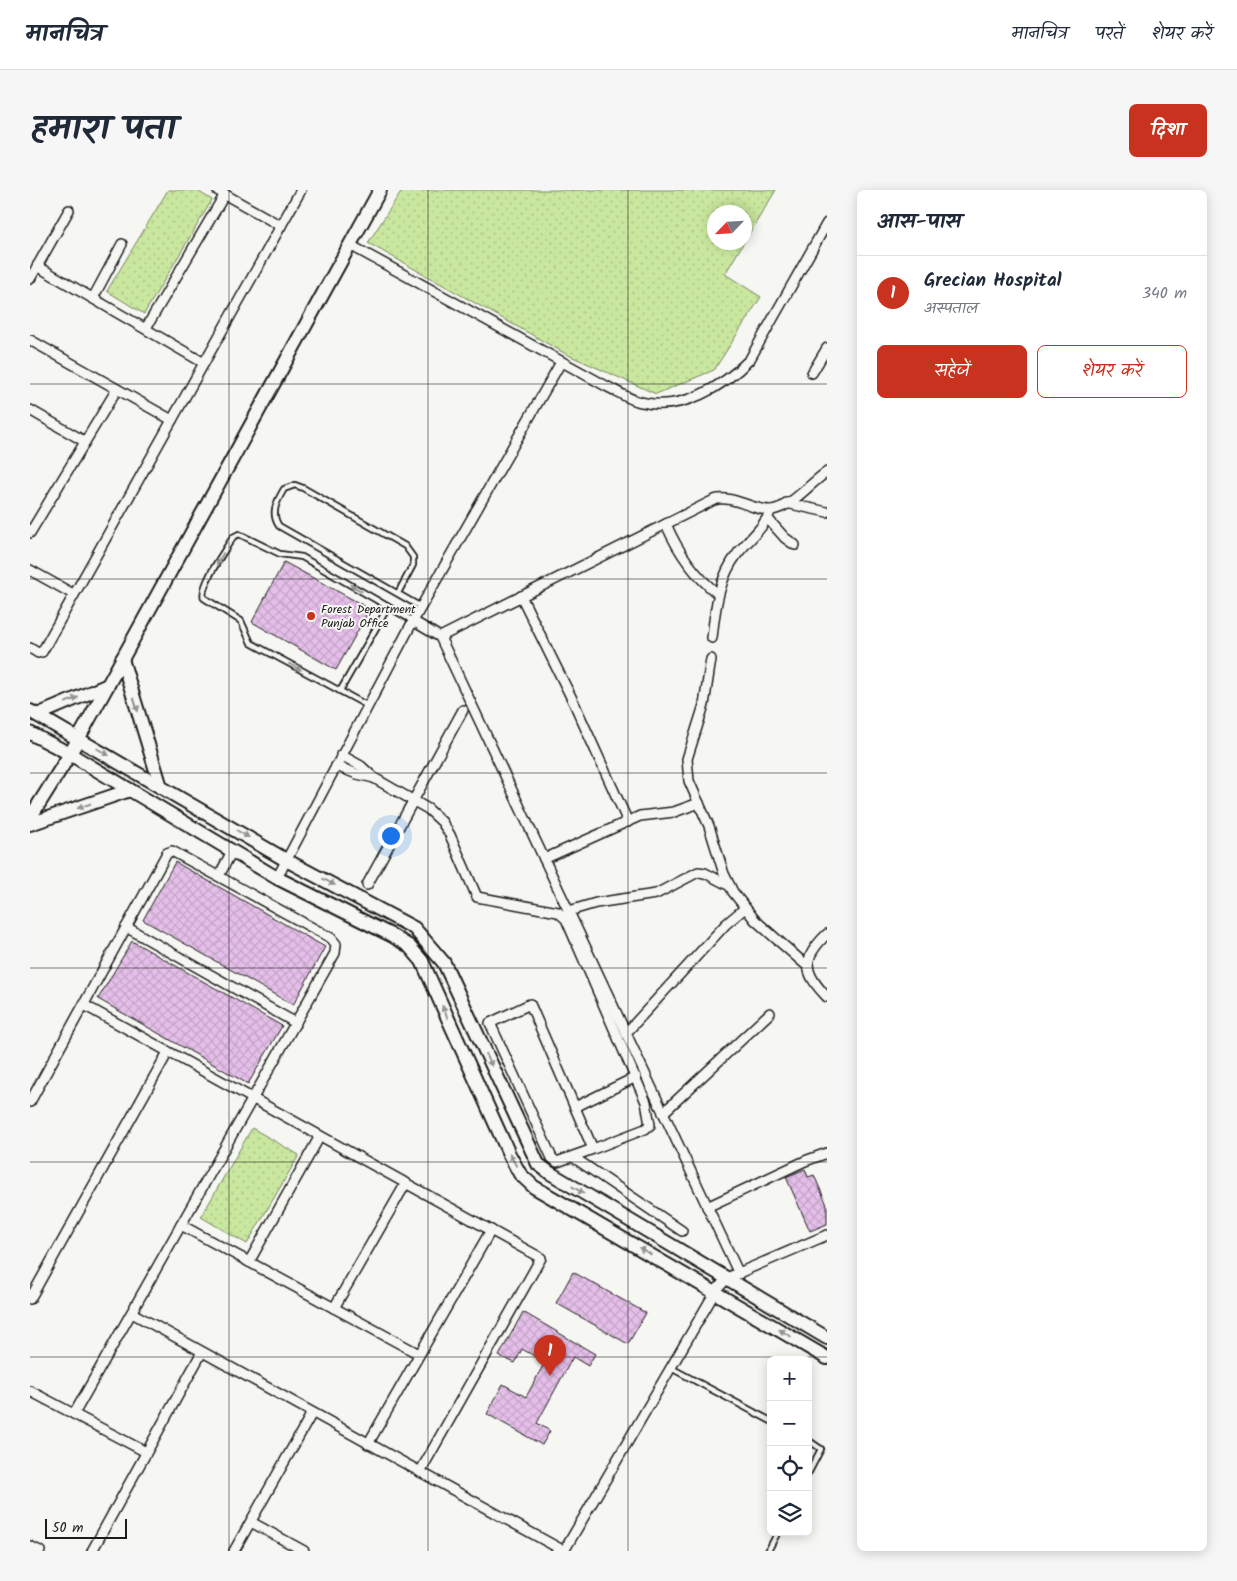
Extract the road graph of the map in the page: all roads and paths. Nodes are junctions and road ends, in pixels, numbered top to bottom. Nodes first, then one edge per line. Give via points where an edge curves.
1 (301, 190) edge
2 (380, 190) edge
3 (221, 192) edge
4 (69, 210) dead end
5 (827, 223) edge
6 (281, 226) junction
7 (122, 244) dead end
8 (350, 245) junction
9 (37, 266) junction
10 (30, 279) edge
11 (93, 298) junction
12 (146, 328) junction
13 (30, 340) edge
14 (827, 348) edge
15 (561, 362) junction
16 (204, 363) junction
17 (812, 373) dead end
18 (117, 389) junction
19 (30, 410) edge
20 (172, 420) junction
21 (84, 441) junction
22 (827, 472) edge
23 (786, 504) junction
24 (771, 510) junction
25 (827, 512) edge
26 (768, 519) junction
27 (666, 524) junction
28 (30, 533) edge
29 (796, 545) dead end
30 (30, 570) edge
31 (398, 593) junction
32 (74, 594) junction
33 (718, 594) junction
34 (521, 596) junction
35 (388, 607) junction
36 (421, 607) junction
37 (413, 621) junction
38 (440, 637) junction
39 (712, 638) dead end
40 (30, 648) edge
41 (122, 659) junction
42 (712, 659) dead end
43 (108, 685) junction
44 (340, 691) junction
45 (368, 706) junction
46 (463, 710) dead end
47 (34, 713) edge
48 (30, 733) edge
49 (78, 738) junction
50 (70, 754) junction
51 (341, 755) junction
52 (336, 766) junction
53 (374, 778) junction
54 (161, 787) junction
55 (130, 790) junction
56 (414, 800) junction
57 (698, 803) junction
58 (30, 818) edge
59 (628, 822) junction
60 (232, 852) junction
61 (544, 859) junction
62 (286, 860) junction
63 (219, 876) junction
64 (277, 878) junction
65 (367, 885) dead end
66 (730, 886) junction
67 (746, 908) junction
68 (569, 912) junction
69 (126, 927) junction
70 (827, 934) edge
71 (806, 965) junction
72 (827, 997) edge
73 (84, 1005) junction
74 (770, 1013) dead end
75 (296, 1023) junction
76 (626, 1033) junction
77 (168, 1052) junction
78 (636, 1077) junction
79 (254, 1099) junction
80 (30, 1102) edge
81 (575, 1107) junction
82 (663, 1113) junction
83 (320, 1136) junction
84 (592, 1149) junction
85 (827, 1153) edge
86 (572, 1157) junction
87 (406, 1183) junction
88 (707, 1207) junction
89 (181, 1225) junction
90 (491, 1230) junction
91 (682, 1231) dead end
92 (827, 1235) edge
93 (249, 1262) junction
94 (733, 1276) junction
95 (715, 1292) junction
96 (30, 1299) edge
97 (334, 1308) junction
98 (132, 1314) junction
99 (827, 1338) edge
100 (202, 1352) junction
101 (419, 1354) junction
102 (827, 1358) edge
103 (671, 1368) junction
104 (30, 1391) edge
105 (312, 1412) junction
106 (74, 1414) junction
107 (767, 1419) edge
108 (812, 1442) edge
109 (368, 1444) junction
110 (146, 1452) junction
111 (812, 1466) edge
112 (420, 1472) junction
113 (251, 1522) junction
114 (776, 1536) edge
115 (30, 1546) edge
116 (40, 1551) edge
117 (92, 1551) edge
118 (234, 1551) edge
119 (304, 1551) edge
120 (564, 1551) edge
121 (768, 1551) edge

1 - 6 street
2 - 8 main road
3 - 6 street
3 - 12 street
4 - 9 street
5 - 15 street via 750,358 736,374 715,387 692,399 670,404 640,402
6 - 16 street
7 - 11 street
8 - 15 street
8 - 41 main road
9 - 10 street
9 - 11 street
11 - 12 street
12 - 16 street
13 - 18 street
14 - 17 street
15 - 36 street
16 - 20 street
18 - 20 street
18 - 21 street
19 - 21 street
20 - 32 street
21 - 28 street
22 - 23 street
23 - 24 street
23 - 25 street
24 - 26 street
24 - 27 street via 719,498
26 - 29 street
26 - 33 street via 738,553
27 - 33 street via 674,543 695,574
27 - 34 street
30 - 32 street
31 - 31 lane via 279,526 274,514 284,489 295,485 303,488 405,546 414,557 413,565
31 - 36 lane
32 - 40 street via 41,653
33 - 39 street
34 - 38 street
34 - 59 street
35 - 37 lane
35 - 44 lane
35 -> 44 lane via 302,556 280,554 239,534 233,537 207,581 202,591 204,598 241,621 251,643
36 - 37 street
37 - 38 street
37 - 45 street
38 - 61 street
41 - 43 main road
41 -> 54 main road
42 - 57 street via 704,705 687,759 688,775
47 -> 43 main road
43 - 49 main road
44 - 45 lane
45 - 51 street
46 - 56 street
47 - 49 main road
48 - 50 main road
49 - 50 main road
49 -> 54 main road
50 - 55 main road
50 - 58 main road
51 - 52 street
51 - 53 street
52 - 53 street
52 - 62 street
53 - 56 street
54 -> 62 main road
55 -> 58 main road
55 - 60 main road
56 - 65 street
56 - 78 street via 442,822 450,834 477,897 558,912 563,916
57 - 59 street
57 - 66 street
59 - 61 street
60 - 63 street
60 - 64 main road
61 - 68 street
62 - 64 street
62 -> 94 main road via 414,928 444,963 538,1164
63 - 69 street via 172,851 168,853
63 - 75 street via 331,938 336,944 335,953
95 -> 64 main road via 534,1188 520,1174 509,1154 422,961 409,946 391,935
66 - 67 street
66 - 68 street via 698,872 656,894 596,903
67 - 71 street
67 - 76 street via 726,924
68 - 76 street
69 - 73 street
69 - 75 street
70 - 71 street via 817,944
71 - 72 street via 808,974
73 - 77 street
73 - 80 street
74 - 82 street
75 - 79 street
76 - 82 street
77 - 79 street
77 - 96 street
78 - 81 street
78 - 84 street via 650,1111 650,1124 645,1130
79 - 83 street
79 - 89 street
81 - 84 street
81 - 86 street via 530,1004 491,1021 552,1158 557,1162
82 - 88 street
83 - 87 street
83 - 93 street
84 - 86 street
85 - 88 street via 805,1160
86 - 91 street
87 - 90 street
87 - 97 street
88 - 94 street
89 - 93 street
89 - 98 street
90 - 101 street
90 - 112 street via 541,1260
92 - 94 street
93 - 97 street
94 - 95 street
94 - 99 main road
102 -> 95 main road
95 - 103 street
97 - 101 street
98 - 100 street
98 - 106 street
100 - 105 street
100 - 110 street
101 - 109 street
103 - 107 lane
103 - 120 street
104 - 106 street
105 - 109 street
105 - 113 street
106 - 110 street
108 - 111 lane via 821,1448
109 - 112 street
110 - 117 street
112 - 120 street
113 - 118 street
113 - 119 street
114 - 121 lane
115 - 116 street

